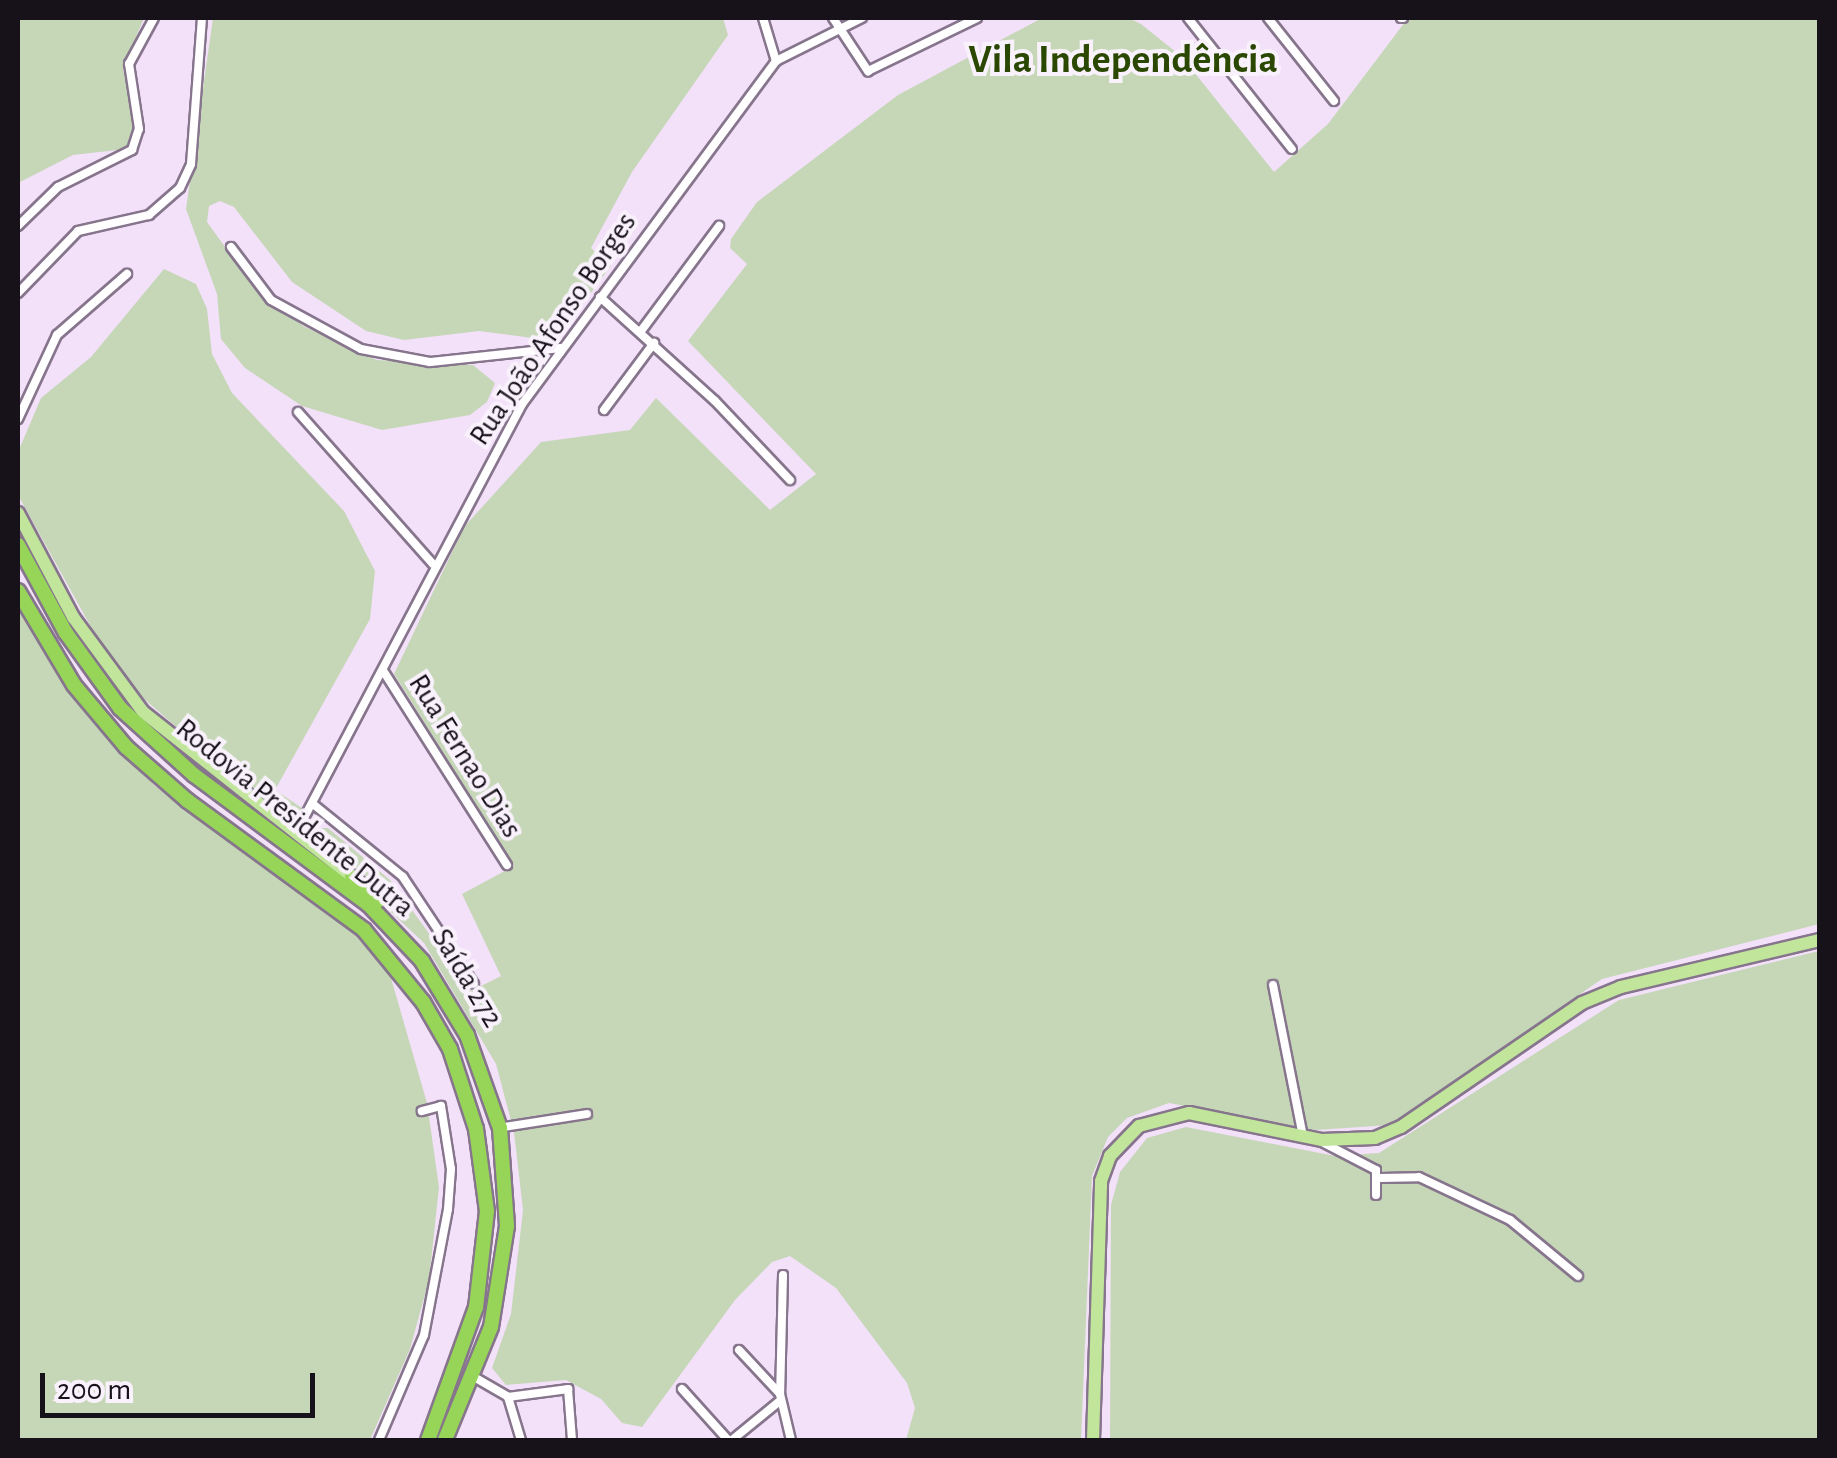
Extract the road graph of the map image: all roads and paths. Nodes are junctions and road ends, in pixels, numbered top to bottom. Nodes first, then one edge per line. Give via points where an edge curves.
1 (154, 18) edge
2 (202, 18) edge
3 (762, 18) edge
4 (833, 18) edge
5 (862, 18) edge
6 (977, 18) edge
7 (1188, 18) edge
8 (1268, 18) edge
9 (838, 30) junction
10 (776, 61) junction
11 (1334, 101) dead end
12 (1292, 150) dead end
13 (18, 226) edge
14 (719, 226) dead end
15 (231, 247) dead end
16 (127, 274) dead end
17 (18, 294) edge
18 (600, 297) junction
19 (641, 331) junction
20 (654, 343) junction
21 (562, 348) junction
22 (604, 410) dead end
23 (298, 412) dead end
24 (18, 418) edge
25 (790, 480) dead end
26 (18, 512) edge
27 (18, 545) edge
28 (434, 564) junction
29 (18, 591) edge
30 (384, 672) junction
31 (313, 804) junction
32 (296, 833) junction
33 (506, 864) dead end
34 (352, 878) joint
35 (1820, 940) edge
36 (474, 984) dead end
37 (1273, 985) dead end
38 (422, 1111) dead end
39 (587, 1114) dead end
40 (504, 1127) junction
41 (1310, 1138) junction
42 (1380, 1178) junction
43 (1376, 1196) dead end
44 (784, 1276) dead end
45 (1578, 1276) dead end
46 (739, 1350) dead end
47 (480, 1360) junction
48 (474, 1377) junction
49 (682, 1389) dead end
50 (508, 1397) junction
51 (780, 1397) junction
52 (379, 1440) edge
53 (426, 1440) edge
54 (445, 1440) edge
55 (522, 1440) edge
56 (572, 1440) edge
57 (730, 1440) edge
58 (790, 1440) edge
59 (1094, 1440) edge

1 - 13 street via 129,64 139,128 132,150 58,187
2 - 17 street via 190,164 180,188 153,213 78,231
3 - 10 street
4 - 9 street
5 - 9 street, Rua João Afonso Borges
6 - 9 street via 870,71
7 - 12 street
8 - 11 street
9 - 10 street, Rua João Afonso Borges
10 - 18 street, Rua João Afonso Borges
14 - 19 street
15 - 21 street via 270,300 361,350 430,362
16 - 24 street via 57,334
18 - 19 street
18 - 21 street, Rua João Afonso Borges
19 - 20 street
20 - 22 street
20 - 25 street
21 - 28 street, Rua João Afonso Borges via 504,434
23 - 28 street
26 - 32 main road via 73,617 144,712
27 - 47 highway, Rodovia Presidente Dutra via 66,634 120,708 194,775 368,904 422,961 453,1009 489,1091 504,1160 505,1250
28 - 30 street, Rua João Afonso Borges
29 - 53 highway, Rodovia Presidente Dutra via 74,685 126,747 188,801 364,930 442,1032 471,1107 487,1211 476,1307
30 - 31 street, Rua João Afonso Borges
30 - 33 street, Rua Fernao Dias
31 - 32 street, Rua João Afonso Borges
31 - 36 street via 390,863 439,924
32 - 34 main road
34 - 40 highway, Saída 272 via 411,935 448,987 476,1042
35 - 41 main road via 1620,987 1556,1018 1401,1127 1351,1142
37 - 41 street
38 - 52 street via 442,1106 451,1169 448,1209 424,1335
39 - 40 street
40 - 47 highway, Saída 272 via 512,1242 499,1320
41 - 42 street
41 - 59 main road via 1174,1113 1139,1126 1110,1156 1099,1195
42 - 43 street
42 - 45 street via 1419,1177 1510,1220
44 - 51 street
46 - 51 street
47 - 48 highway, Rodovia Presidente Dutra
48 - 50 street
48 - 54 highway, Rodovia Presidente Dutra
49 - 57 street
50 - 55 street
50 - 56 street via 565,1388
51 - 57 street
51 - 58 street

